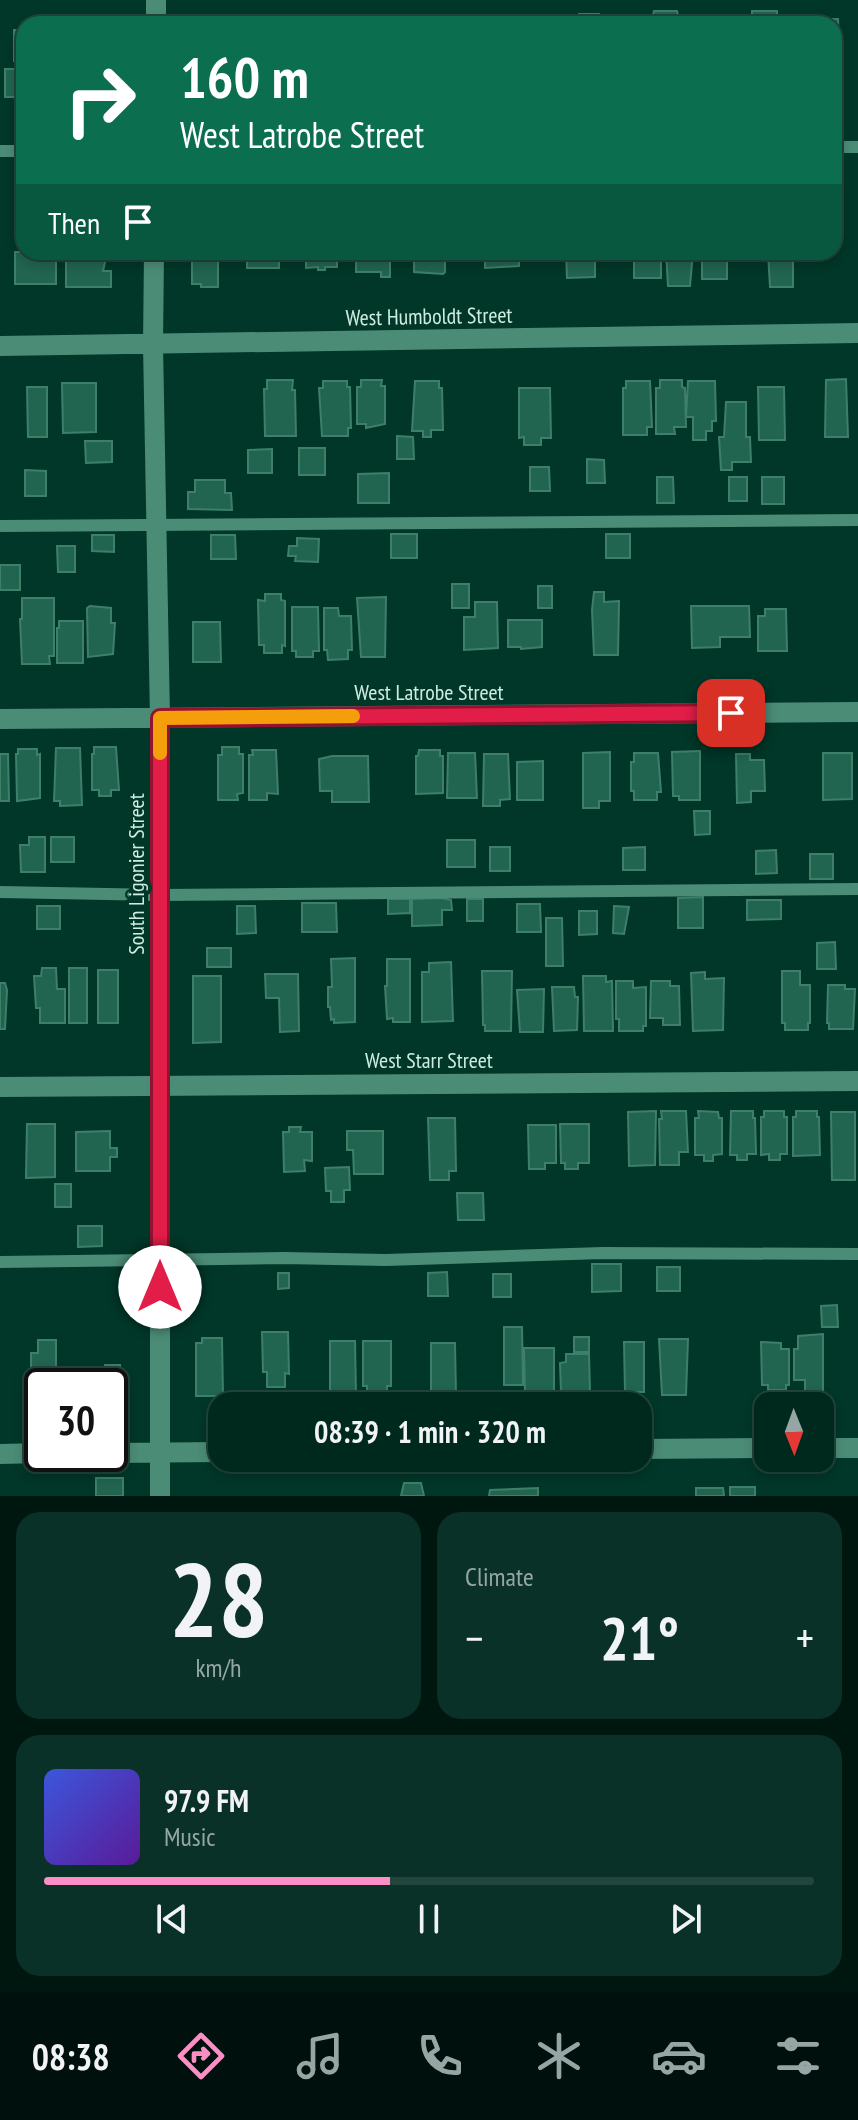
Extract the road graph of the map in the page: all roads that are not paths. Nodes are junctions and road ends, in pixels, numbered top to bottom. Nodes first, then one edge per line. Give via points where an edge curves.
1 (154, 260) edge
2 (858, 333) edge
3 (153, 345) junction
4 (0, 346) edge
5 (858, 520) edge
6 (156, 525) junction
7 (0, 526) edge
8 (858, 712) edge
9 (160, 718) junction
10 (0, 719) edge
11 (858, 889) edge
12 (0, 892) edge
13 (160, 895) junction
14 (858, 1081) edge
15 (160, 1086) junction
16 (0, 1087) edge
17 (858, 1254) edge
18 (160, 1259) junction
19 (0, 1262) edge
20 (754, 1448) edge
21 (834, 1448) edge
22 (858, 1448) edge
23 (652, 1449) edge
24 (208, 1452) edge
25 (24, 1453) edge
26 (128, 1453) edge
27 (159, 1453) junction
28 (0, 1454) edge
29 (160, 1496) edge

1 - 3 street, South Ligonier Street
2 - 3 street, West Humboldt Street
3 - 4 street, West Humboldt Street
3 - 6 street, South Ligonier Street
5 - 6 lane
6 - 7 lane
6 - 9 street, South Ligonier Street
8 - 9 street, West Latrobe Street
9 - 10 street, West Latrobe Street
9 - 13 street, South Ligonier Street
11 - 13 lane
12 - 13 lane
13 - 15 street, South Ligonier Street
14 - 15 street, West Starr Street
15 - 16 street, West Starr Street
15 - 18 street, South Ligonier Street
17 - 18 lane
18 - 19 lane
18 - 27 street, South Ligonier Street
20 - 23 street
21 - 22 street
24 - 27 street
25 - 28 street
26 - 27 street
27 - 29 street, South Ligonier Street

